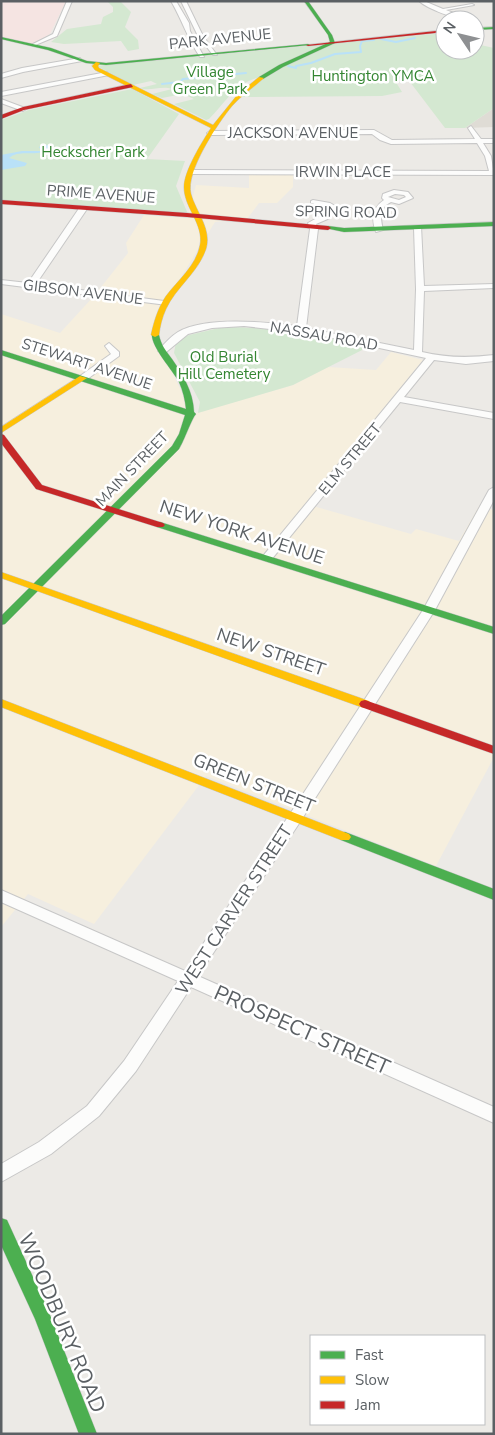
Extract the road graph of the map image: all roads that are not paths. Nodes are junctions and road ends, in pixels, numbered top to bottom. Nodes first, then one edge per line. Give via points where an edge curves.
1 (70, 1) edge
2 (173, 1) edge
3 (183, 1) edge
4 (306, 1) edge
5 (421, 1) edge
6 (472, 5) dead end
7 (438, 10) joint
8 (189, 11) junction
9 (179, 12) junction
10 (186, 26) junction
11 (195, 26) junction
12 (435, 32) edge
13 (1, 38) edge
14 (193, 40) junction
15 (202, 40) junction
16 (333, 42) junction
17 (36, 45) junction
18 (215, 54) junction
19 (202, 56) junction
20 (80, 60) junction
21 (100, 69) junction
22 (1, 76) edge
23 (131, 86) junction
24 (1, 94) edge
25 (1, 101) edge
26 (23, 108) junction
27 (1, 117) edge
28 (471, 128) dead end
29 (211, 130) junction
30 (494, 141) edge
31 (480, 142) junction
32 (192, 172) junction
33 (494, 173) edge
34 (390, 200) dead end
35 (1, 202) edge
36 (313, 202) dead end
37 (84, 208) junction
38 (198, 217) junction
39 (494, 224) edge
40 (418, 228) junction
41 (314, 229) junction
42 (379, 230) junction
43 (1, 282) edge
44 (31, 285) junction
45 (494, 286) edge
46 (420, 289) junction
47 (164, 302) junction
48 (301, 330) junction
49 (108, 346) dead end
50 (162, 351) junction
51 (1, 352) edge
52 (418, 354) junction
53 (432, 358) junction
54 (494, 358) edge
55 (83, 378) junction
56 (400, 399) junction
57 (192, 414) junction
58 (494, 416) edge
59 (1, 431) edge
60 (1, 437) edge
61 (494, 490) edge
62 (114, 510) junction
63 (267, 558) junction
64 (1, 575) edge
65 (36, 588) junction
66 (429, 610) junction
67 (1, 622) edge
68 (494, 631) edge
69 (1, 703) edge
70 (366, 705) junction
71 (494, 750) edge
72 (295, 818) junction
73 (494, 895) edge
74 (1, 896) edge
75 (189, 979) junction
76 (494, 1115) edge
77 (1, 1174) edge
78 (1, 1226) edge
79 (88, 1434) edge

1 - 17 street via 54,35
2 - 9 street
3 - 8 street
4 - 16 main road
5 - 7 street
6 - 7 street
8 - 9 street
8 - 11 street
9 - 10 street
10 - 11 street
10 - 14 street
11 - 15 street
12 - 16 main road, PARK AVENUE
13 - 17 main road, PARK AVENUE
14 - 15 street
14 - 19 street
15 - 18 street
16 - 18 main road, PARK AVENUE
16 - 29 main road via 270,70 235,98
17 - 20 main road, PARK AVENUE
18 - 19 main road, PARK AVENUE
19 - 21 main road, PARK AVENUE
20 - 21 main road, PARK AVENUE
20 - 22 street
21 - 23 main road
21 - 24 street
23 - 26 main road
23 - 29 main road
25 - 26 street
26 - 27 main road
28 - 31 street
29 - 31 street, JACKSON AVENUE via 374,132 391,142
29 - 32 main road
30 - 31 street, JACKSON AVENUE
31 - 33 street
32 - 33 street, IRWIN PLACE
32 - 38 main road via 186,188
34 - 42 street via 377,209
35 - 37 main road, PRIME AVENUE
36 - 41 street via 333,206 327,216 312,223
37 - 38 main road, PRIME AVENUE
37 - 44 street
38 - 41 main road, SPRING ROAD
38 - 47 main road via 204,237 203,247 195,263
39 - 40 main road, SPRING ROAD
40 - 42 main road, SPRING ROAD
40 - 46 street
41 - 42 main road, SPRING ROAD
41 - 48 street
43 - 44 street, GIBSON AVENUE
44 - 47 street, GIBSON AVENUE
45 - 46 street
46 - 52 street
47 - 50 main road via 156,321 155,336
48 - 50 street, NASSAU ROAD via 252,324 206,326 176,336
48 - 52 street, NASSAU ROAD
49 - 55 street via 116,354
50 - 57 main road via 184,386
51 - 55 main road, STEWART AVENUE
52 - 53 street, NASSAU ROAD
53 - 54 street, NASSAU ROAD via 466,361
53 - 56 street, ELM STREET
55 - 57 main road, STEWART AVENUE
55 - 59 main road
56 - 58 street
56 - 63 street, ELM STREET
57 - 62 main road, MAIN STREET via 187,432 176,447
60 - 62 main road, NEW YORK AVENUE via 39,487
61 - 66 street, WEST CARVER STREET
62 - 63 main road, NEW YORK AVENUE
62 - 65 main road, MAIN STREET
63 - 66 main road, NEW YORK AVENUE
64 - 65 main road, NEW STREET
65 - 67 main road, MAIN STREET
65 - 70 main road, NEW STREET
66 - 68 main road, NEW YORK AVENUE
66 - 70 street, WEST CARVER STREET
69 - 72 main road, GREEN STREET
70 - 71 main road, NEW STREET
70 - 72 street, WEST CARVER STREET
72 - 73 main road, GREEN STREET
72 - 75 street, WEST CARVER STREET
74 - 75 street, PROSPECT STREET
75 - 76 street, PROSPECT STREET
75 - 77 street, WEST CARVER STREET via 130,1066 93,1111 45,1148
78 - 79 main road, WOODBURY ROAD via 42,1316

